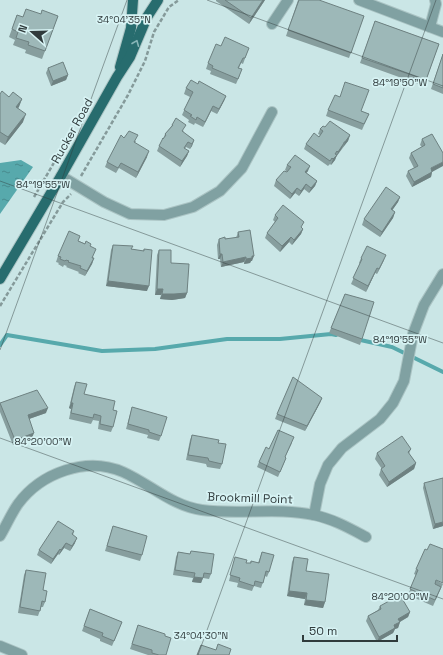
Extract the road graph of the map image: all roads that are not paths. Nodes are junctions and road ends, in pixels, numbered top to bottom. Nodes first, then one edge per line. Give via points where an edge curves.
1 (133, 0) edge
2 (158, 0) edge
3 (288, 0) edge
4 (359, 0) edge
5 (435, 0) edge
6 (272, 24) dead end
7 (430, 27) junction
8 (443, 32) edge
9 (117, 77) junction
10 (272, 112) dead end
11 (62, 176) junction
12 (443, 274) edge
13 (0, 279) edge
14 (314, 515) junction
15 (0, 536) edge
16 (366, 537) dead end
17 (0, 646) edge
18 (22, 655) edge

1 - 9 main road, Rucker Road via 131,28
9 -> 2 main road, Rucker Road via 130,57
3 - 6 street
4 - 7 street
5 - 7 street
7 - 8 street
9 - 11 main road, Rucker Road
10 - 11 street via 242,168 220,191 193,207 164,215 130,214 104,202
11 - 13 main road, Rucker Road
12 - 14 street via 424,305 413,334 404,381 393,403 380,419 342,448 328,465 320,484
14 - 15 street, Brookmill Point via 292,512 218,512 199,509 172,500 123,472 105,467 85,466 59,472 35,486 18,504
14 - 16 street, Brookmill Point via 342,523
17 - 18 street

